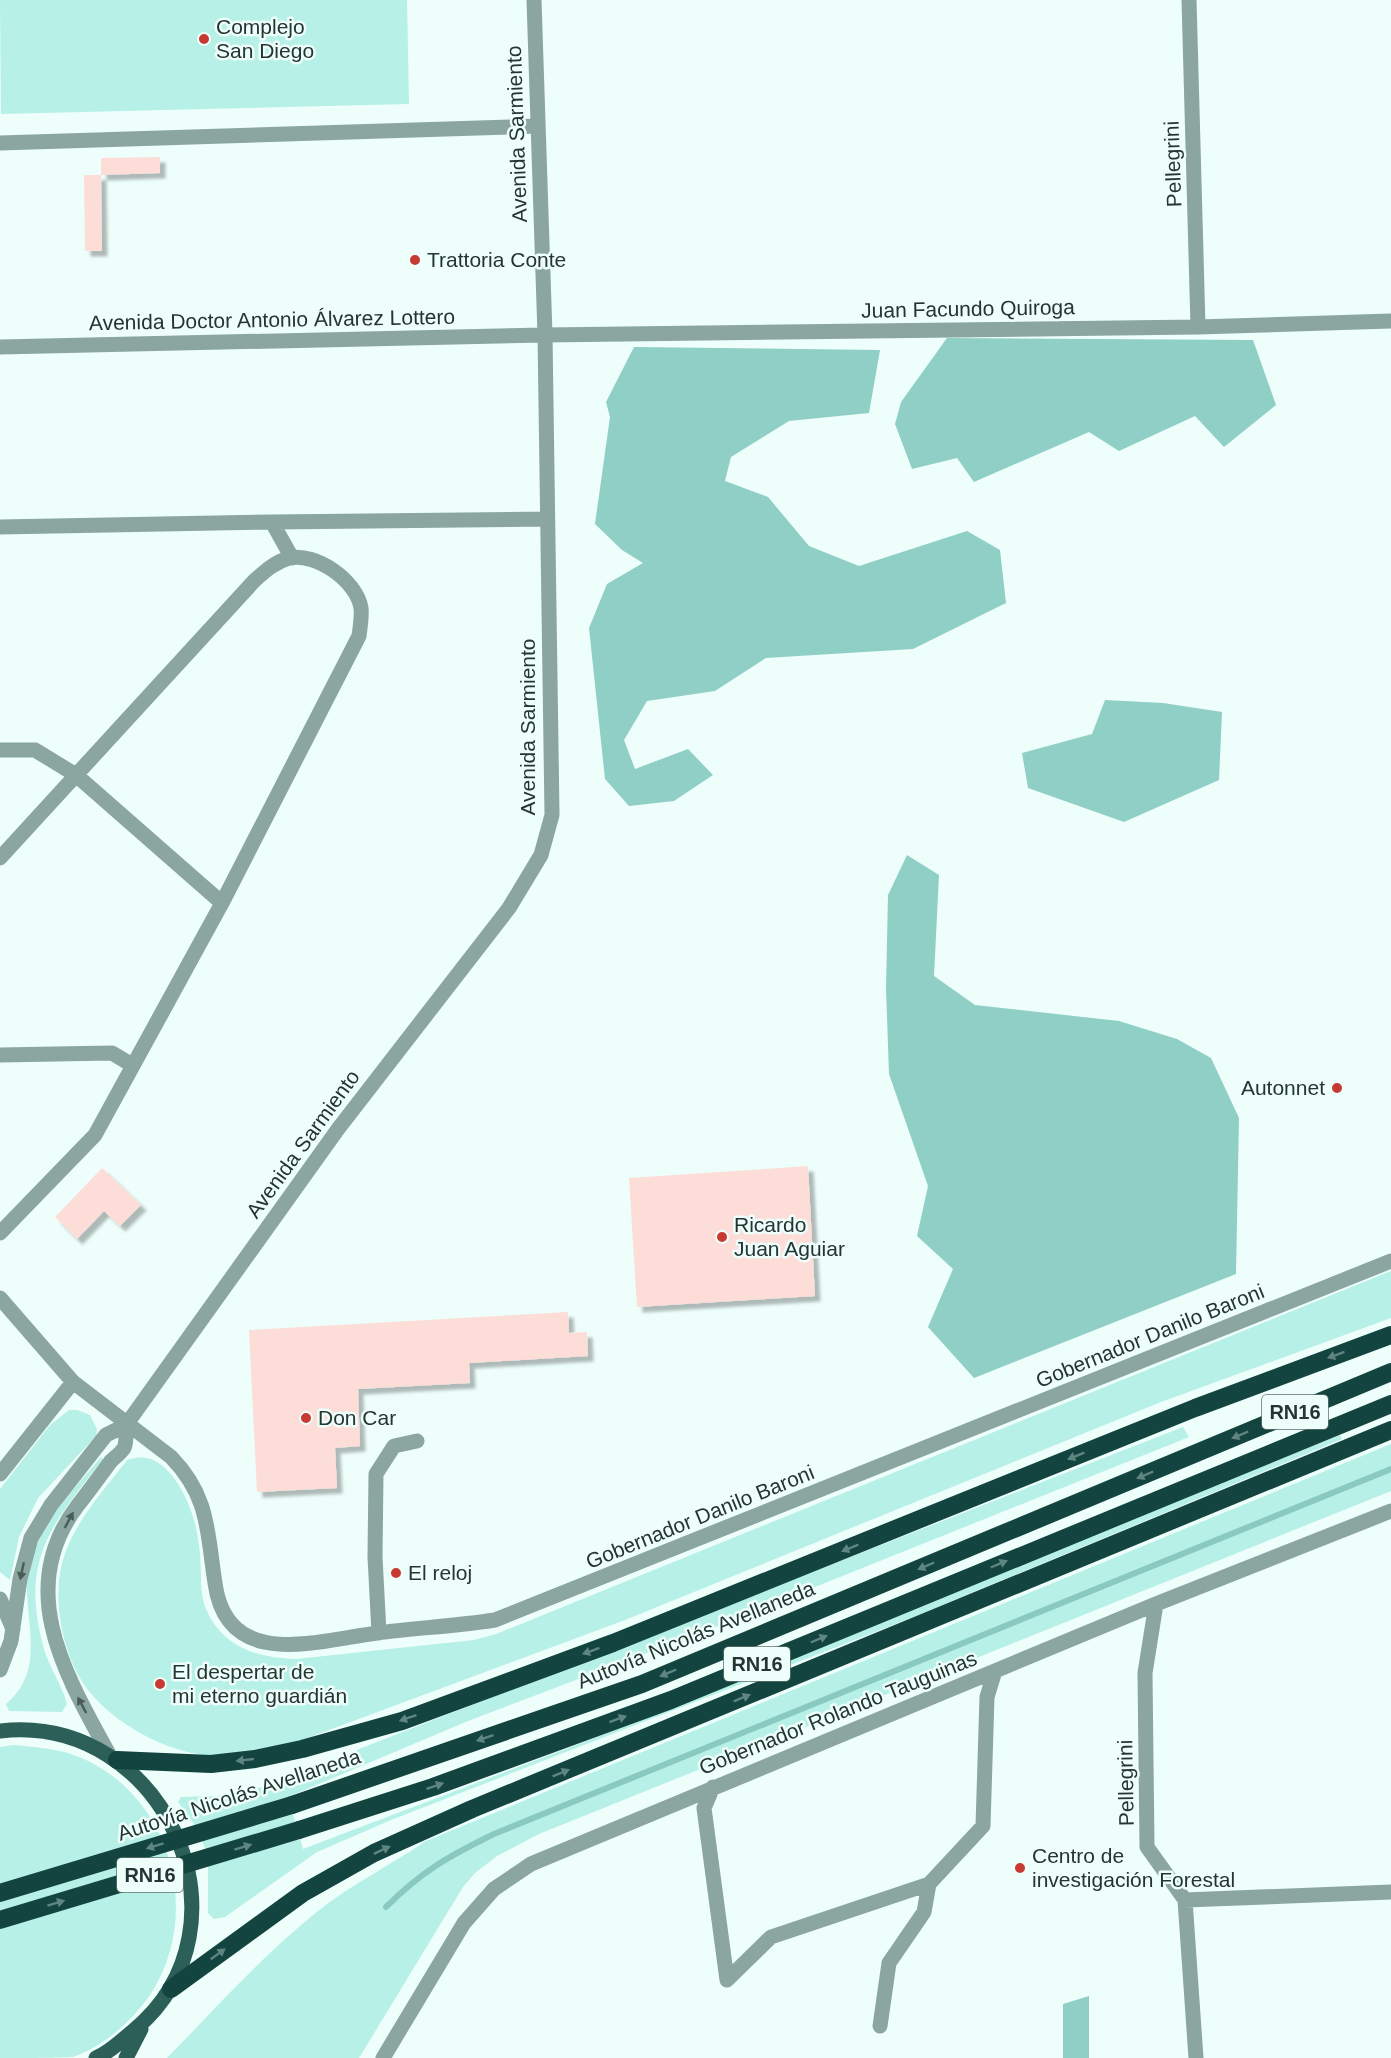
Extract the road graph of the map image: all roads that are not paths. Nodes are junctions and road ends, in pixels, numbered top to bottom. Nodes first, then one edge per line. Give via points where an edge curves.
1 (534, 0) edge
2 (1189, 0) edge
3 (538, 126) junction
4 (0, 143) edge
5 (1391, 321) edge
6 (1198, 327) junction
7 (545, 335) junction
8 (0, 346) edge
9 (547, 519) junction
10 (272, 522) junction
11 (0, 527) edge
12 (292, 558) junction
13 (0, 750) edge
14 (76, 775) junction
15 (0, 858) edge
16 (222, 903) junction
17 (0, 1055) edge
18 (132, 1065) junction
19 (0, 1233) edge
20 (1391, 1261) edge
21 (0, 1298) edge
22 (1391, 1335) edge
23 (1391, 1372) edge
24 (73, 1382) junction
25 (1391, 1404) edge
26 (126, 1425) junction
27 (1391, 1430) edge
28 (417, 1441) dead end
29 (0, 1474) edge
30 (1391, 1511) edge
31 (0, 1599) edge
32 (1156, 1604) junction
33 (13, 1630) junction
34 (379, 1632) junction
35 (0, 1670) edge
36 (995, 1671) junction
37 (0, 1731) edge
38 (114, 1758) junction
39 (713, 1787) junction
40 (929, 1884) junction
41 (1391, 1892) edge
42 (0, 1893) edge
43 (1185, 1900) junction
44 (0, 1920) edge
45 (171, 1989) junction
46 (145, 2021) junction
47 (879, 2026) dead end
48 (96, 2058) edge
49 (126, 2058) edge
50 (383, 2058) edge
51 (1196, 2058) edge

1 - 3 street, Avenida Sarmiento
2 - 6 street, Pellegrini
3 - 4 street
3 - 7 street, Avenida Sarmiento
5 - 6 street, Juan Facundo Quiroga
6 - 7 street, Juan Facundo Quiroga
7 - 8 street, Avenida Doctor Antonio Álvarez Lottero
7 - 9 street, Avenida Sarmiento
9 - 10 street
9 - 26 street, Avenida Sarmiento via 552,815 541,855 508,908 338,1129
10 - 11 street
10 - 12 street
12 - 14 street via 274,564 254,581
12 - 16 street via 336,571 351,585 361,607 360,636
13 - 14 street via 34,750
14 - 15 street
14 - 16 street
16 - 18 street
17 - 18 street via 112,1053
18 - 19 street via 95,1135
20 - 34 street, Gobernador Danilo Baroni via 495,1620
21 - 24 street, Gobernador Danilo Baroni
22 -> 38 highway via 1195,1408 613,1643 402,1721 255,1759 211,1764
23 -> 42 highway, Autovía Nicolás Avellaneda / RN16, bridge via 642,1684 292,1805
24 - 26 street, Gobernador Danilo Baroni
24 - 29 street
44 -> 25 highway, RN16, bridge via 433,1787 671,1700
26 -> 33 street, Avenida Sarmiento via 106,1435 40,1521 24,1558
26 - 34 street, Gobernador Danilo Baroni via 171,1457 199,1495 208,1523 217,1599 232,1625 270,1644 290,1646
38 -> 26 street, Avenida Sarmiento via 62,1663 48,1610 49,1580 60,1536 73,1512 124,1447
45 -> 27 highway via 303,1893 374,1853
28 - 34 street via 394,1446 376,1474
30 - 32 street, Gobernador Rolando Tauguinas
31 - 33 street
32 - 36 street, Gobernador Rolando Tauguinas
32 - 43 street, Pellegrini via 1145,1673 1148,1846
33 - 35 street, Avenida Sarmiento
36 - 39 street, Gobernador Rolando Tauguinas
36 - 40 street via 987,1697 983,1826
37 - 38 main road via 48,1732 81,1741
38 - 45 main road via 144,1783 181,1842 189,1876 191,1911 186,1946
39 - 40 street via 704,1808 727,1980 771,1937
39 - 50 street, Gobernador Rolando Tauguinas via 531,1864 494,1889 452,1942
40 - 47 street via 924,1912 889,1963
41 - 43 street
43 - 51 street
45 - 46 main road
46 - 48 main road
46 - 49 main road

